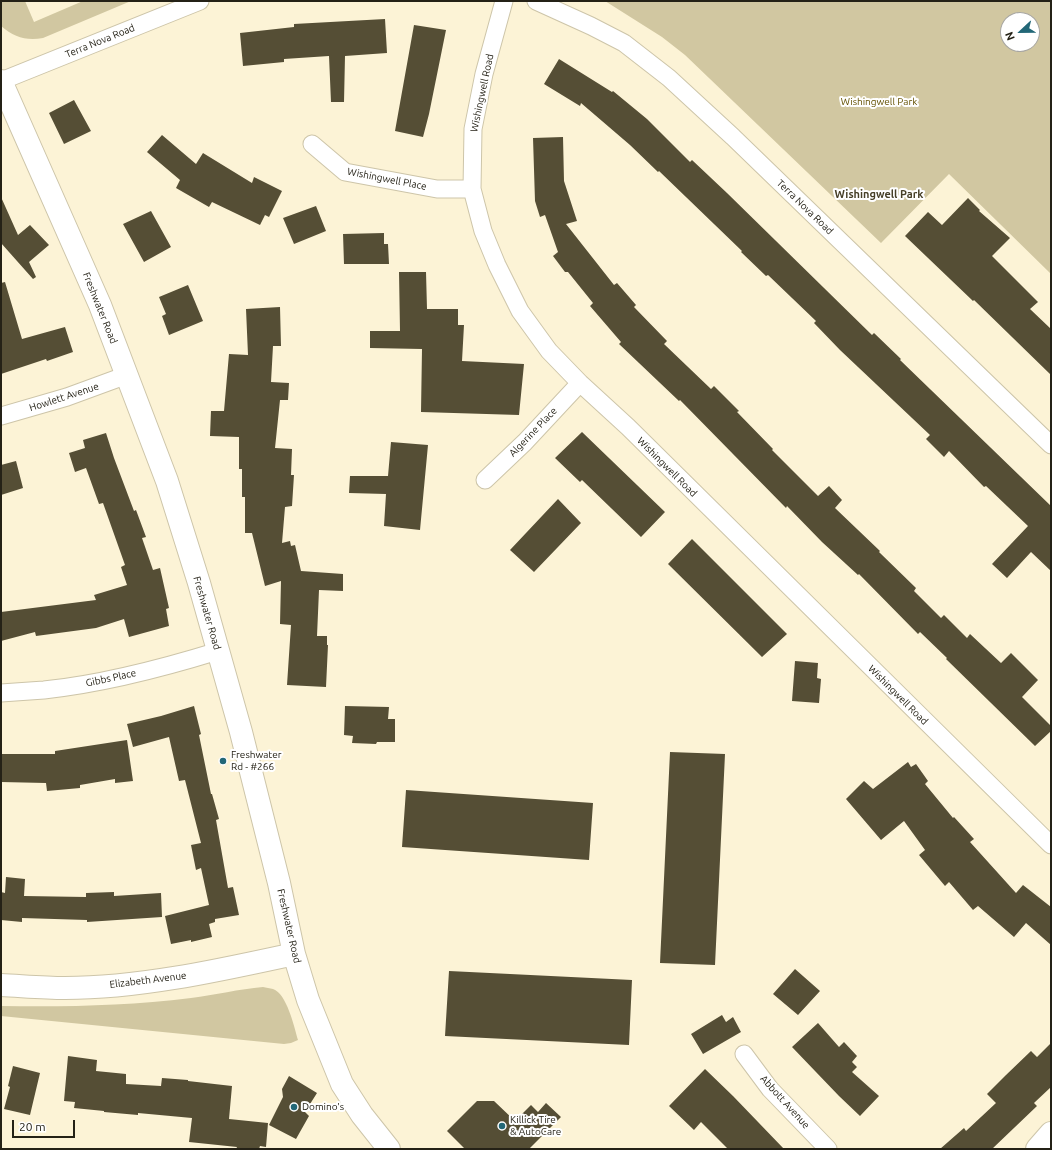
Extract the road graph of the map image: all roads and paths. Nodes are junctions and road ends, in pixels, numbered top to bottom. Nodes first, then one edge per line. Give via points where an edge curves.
1 (200, 1) edge
2 (504, 1) edge
3 (536, 1) edge
4 (1, 81) edge
5 (312, 144) dead end
6 (472, 189) junction
7 (127, 375) junction
8 (580, 382) junction
9 (1, 416) edge
10 (1051, 445) edge
11 (485, 480) dead end
12 (218, 651) junction
13 (1, 693) edge
14 (1051, 845) edge
15 (294, 954) junction
16 (1, 986) edge
17 (744, 1054) dead end
18 (1051, 1133) edge
19 (389, 1149) edge
20 (828, 1149) edge
21 (1037, 1149) edge

1 - 4 street, Terra Nova Road
2 - 6 street, Wishingwell Road via 484,74 473,129
3 - 10 street, Terra Nova Road via 624,43 669,78
4 - 7 main road, Freshwater Road via 100,305
5 - 6 street, Wishingwell Place via 345,172 437,189
6 - 8 street, Wishingwell Road via 483,231 520,311 549,351
7 - 9 street, Howlett Avenue via 67,398
7 - 12 main road, Freshwater Road via 167,481
8 - 11 street, Algerine Place via 525,442
8 - 14 street, Wishingwell Road
12 - 13 street, Gibbs Place via 135,673 76,685
12 - 15 main road, Freshwater Road via 279,883
15 - 16 main road, Elizabeth Avenue via 207,973 133,983 65,988
15 - 19 main road, Freshwater Road via 308,1000 342,1084
17 - 20 street, Abbott Avenue via 770,1089
18 - 21 main road

